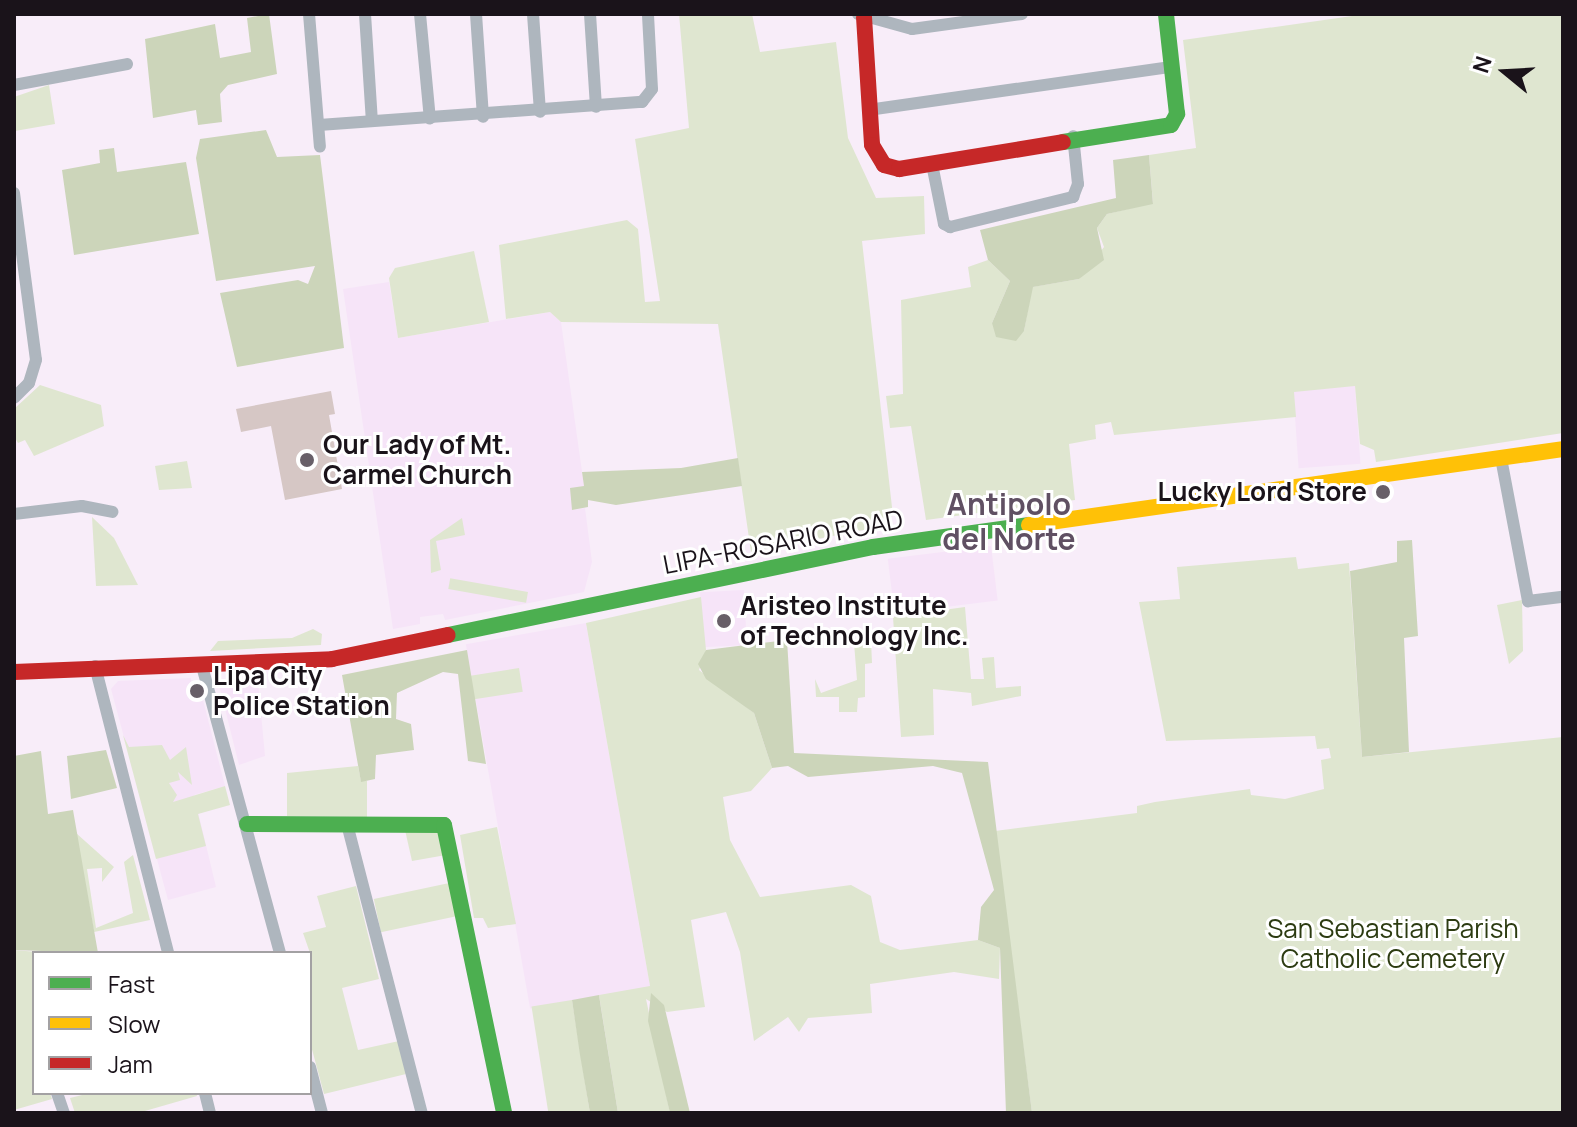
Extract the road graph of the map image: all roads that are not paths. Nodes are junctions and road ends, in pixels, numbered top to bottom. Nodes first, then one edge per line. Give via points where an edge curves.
1 (309, 14) edge
2 (365, 14) edge
3 (420, 14) edge
4 (476, 14) edge
5 (533, 14) edge
6 (590, 14) edge
7 (648, 14) edge
8 (1022, 14) edge
9 (1166, 14) edge
10 (861, 16) edge
11 (127, 64) dead end
12 (1171, 67) junction
13 (14, 85) edge
14 (596, 107) junction
15 (868, 110) junction
16 (540, 112) junction
17 (483, 117) junction
18 (430, 119) junction
19 (372, 121) junction
20 (319, 125) junction
21 (1073, 136) junction
22 (320, 147) dead end
23 (932, 164) junction
24 (14, 193) edge
25 (14, 398) edge
26 (1563, 449) edge
27 (1501, 458) junction
28 (112, 512) dead end
29 (14, 514) edge
30 (1563, 597) edge
31 (95, 666) junction
32 (202, 666) junction
33 (15, 668) edge
34 (247, 824) junction
35 (347, 824) junction
36 (167, 951) edge
37 (279, 951) edge
38 (312, 1075) edge
39 (322, 1113) edge
40 (422, 1113) edge
41 (504, 1113) edge

1 - 20 street
2 - 19 street
3 - 18 street
4 - 17 street
5 - 16 street
6 - 14 street
7 - 14 street via 650,98
8 - 10 street via 912,29
9 - 12 main road
10 - 15 main road
11 - 13 street
12 - 15 street
12 - 21 main road via 1177,114 1171,125
14 - 16 street
15 - 23 main road via 872,145 884,165
16 - 17 street
17 - 18 street
18 - 19 street
19 - 20 street
20 - 22 street
21 - 23 main road
21 - 23 street via 1078,184 1073,197 950,227 944,224
24 - 25 street via 36,360 29,383
26 - 27 main road, LIPA-ROSARIO ROAD
27 - 30 street via 1528,601
27 - 32 main road, LIPA-ROSARIO ROAD via 873,547 363,654
28 - 29 street via 82,506
31 - 32 main road, LIPA-ROSARIO ROAD
31 - 33 main road, LIPA-ROSARIO ROAD
31 - 36 street
32 - 34 street
34 - 35 main road
34 - 37 street
35 - 40 street
35 - 41 main road via 436,822 450,833
38 - 39 street

